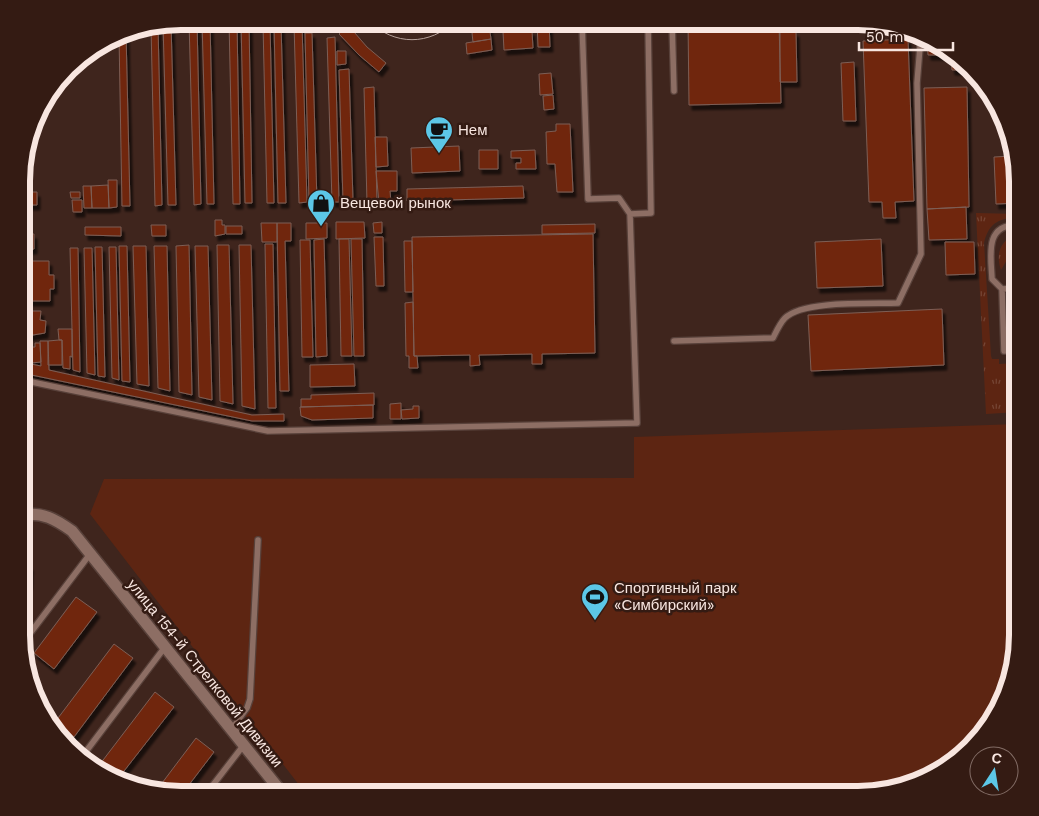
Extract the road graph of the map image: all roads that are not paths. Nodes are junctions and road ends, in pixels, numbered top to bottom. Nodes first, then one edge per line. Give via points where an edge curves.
1 (582, 30) edge
2 (648, 30) edge
3 (672, 30) edge
4 (920, 44) edge
5 (674, 91) dead end
6 (630, 214) junction
7 (1009, 225) edge
8 (1002, 289) junction
9 (1009, 289) edge
10 (674, 341) dead end
11 (1009, 351) edge
12 (30, 382) edge
13 (30, 514) edge
14 (258, 540) dead end
15 (90, 554) junction
16 (30, 633) edge
17 (165, 647) junction
18 (231, 730) junction
19 (243, 746) junction
20 (86, 751) edge
21 (212, 786) edge
22 (276, 786) edge

1 - 6 lane via 588,199 619,198
2 - 6 lane via 650,213
3 - 5 lane
4 - 10 lane via 917,83 921,254 898,303 800,309 785,318 772,338
6 - 12 lane via 636,422 268,431
7 - 8 lane via 1000,229 992,241 992,279
8 - 9 lane
8 - 11 lane via 1004,351
13 - 15 street, улица 154-й Стрелковой Дивизии via 47,516 62,524 72,531
14 - 18 lane via 250,699
15 - 16 lane
15 - 17 street, улица 154-й Стрелковой Дивизии
17 - 18 street, улица 154-й Стрелковой Дивизии
17 - 20 lane
18 - 19 street, улица 154-й Стрелковой Дивизии
19 - 21 lane
19 - 22 street, улица 154-й Стрелковой Дивизии

